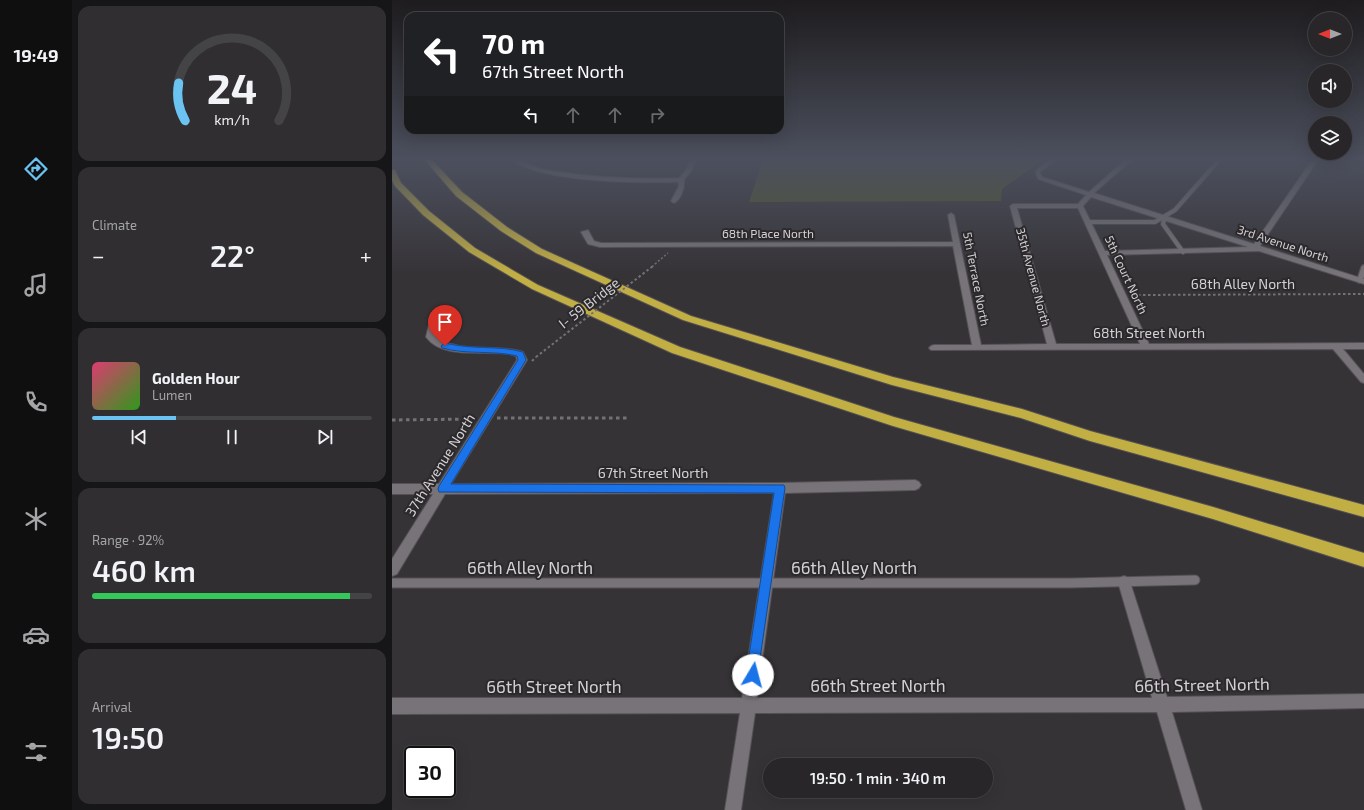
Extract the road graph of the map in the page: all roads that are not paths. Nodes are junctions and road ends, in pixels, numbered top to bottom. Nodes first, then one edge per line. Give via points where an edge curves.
1 (411, 198) edge
2 (464, 198) edge
3 (676, 198) edge
4 (1086, 198) edge
5 (1105, 198) edge
6 (1186, 198) edge
7 (1291, 198) edge
8 (674, 201) dead end
9 (1080, 206) junction
10 (951, 215) dead end
11 (1165, 217) junction
12 (1088, 222) junction
13 (586, 232) dead end
14 (957, 244) junction
15 (1260, 247) junction
16 (1183, 252) junction
17 (1102, 253) junction
18 (1364, 268) edge
19 (1362, 281) edge
20 (434, 320) dead end
21 (1336, 346) junction
22 (1364, 346) edge
23 (977, 347) junction
24 (1146, 347) junction
25 (934, 348) dead end
26 (1052, 348) junction
27 (1364, 380) edge
28 (915, 485) dead end
29 (780, 488) junction
30 (392, 489) edge
31 (443, 489) junction
32 (1364, 511) edge
33 (1364, 560) edge
34 (392, 570) edge
35 (1195, 580) dead end
36 (1124, 582) junction
37 (392, 583) edge
38 (766, 583) junction
39 (1364, 701) edge
40 (748, 705) junction
41 (1162, 705) junction
42 (392, 706) edge
43 (732, 810) edge
44 (1194, 810) edge

1 - 33 highway via 472,250 535,287 676,350 892,422 1213,513
2 - 32 highway via 504,229 539,251 687,318 892,381 1022,414 1097,438
3 - 8 street
4 - 9 street
5 - 11 street, 3rd Avenue North
6 - 11 lane
7 - 15 street
9 - 12 street, 5th Court North
9 - 26 street, 35th Avenue North via 1013,206
10 - 14 street, 5th Terrace North
11 - 12 lane via 1155,222
11 - 15 street, 3rd Avenue North
11 - 16 lane via 1163,224
12 - 17 street, 5th Court North
13 - 14 street, 68th Place North via 591,242 600,245
14 - 23 street, 5th Terrace North
15 - 16 street
15 - 19 street, 3rd Avenue North
16 - 17 street
17 - 24 street, 5th Court North
18 - 19 lane
20 - 31 street, 37th Avenue North via 430,337 435,343 456,349 503,350 520,354 522,360
21 - 22 street, 68th Street North
21 - 24 street, 68th Street North
21 - 27 street
23 - 25 street, 68th Street North
23 - 26 street, 68th Street North
24 - 26 street, 68th Street North
28 - 29 street, 67th Street North
29 - 31 street, 67th Street North
29 - 38 street
30 - 31 street, 67th Street North
31 - 34 street, 37th Avenue North
35 - 36 lane, 66th Alley North
36 - 38 lane, 66th Alley North
36 - 41 street
37 - 38 lane, 66th Alley North
38 - 40 street
39 - 41 street, 66th Street North
40 - 41 street, 66th Street North
40 - 42 street, 66th Street North
40 - 43 street
41 - 44 street

